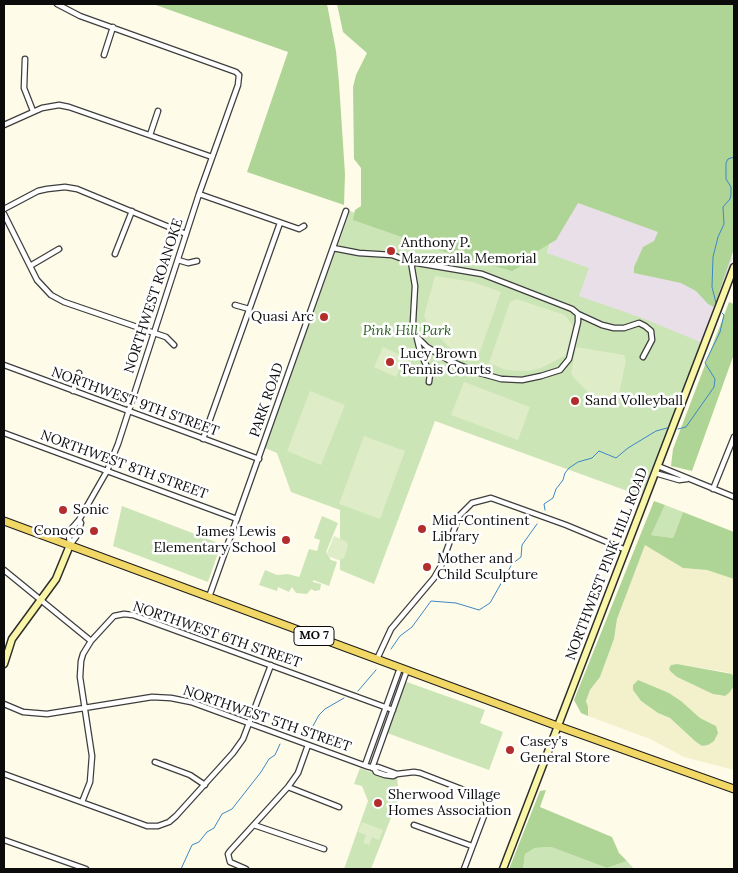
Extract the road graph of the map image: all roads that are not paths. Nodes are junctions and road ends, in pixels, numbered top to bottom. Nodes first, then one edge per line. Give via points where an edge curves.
1 (57, 4) edge
2 (113, 27) junction
3 (104, 55) dead end
4 (25, 59) dead end
5 (245, 73) dead end
6 (239, 74) junction
7 (32, 111) junction
8 (158, 111) dead end
9 (4, 125) edge
10 (150, 135) junction
11 (212, 157) junction
12 (199, 194) junction
13 (4, 209) edge
14 (132, 211) junction
15 (346, 211) dead end
16 (4, 214) edge
17 (280, 223) junction
18 (304, 226) dead end
19 (186, 234) junction
20 (332, 248) junction
21 (59, 250) dead end
22 (115, 254) dead end
23 (178, 260) junction
24 (197, 261) dead end
25 (411, 262) junction
26 (30, 266) junction
27 (734, 271) edge
28 (235, 305) dead end
29 (249, 309) junction
30 (578, 314) junction
31 (155, 333) junction
32 (417, 337) junction
33 (174, 345) dead end
34 (643, 357) dead end
35 (4, 365) edge
36 (79, 373) dead end
37 (429, 382) dead end
38 (73, 391) junction
39 (129, 412) junction
40 (4, 433) edge
41 (734, 438) edge
42 (203, 439) junction
43 (259, 459) junction
44 (658, 466) junction
45 (108, 471) junction
46 (656, 473) junction
47 (687, 479) junction
48 (713, 489) junction
49 (734, 497) edge
50 (237, 519) junction
51 (4, 521) edge
52 (70, 545) junction
53 (626, 550) junction
54 (4, 570) edge
55 (208, 597) junction
56 (41, 600) junction
57 (91, 641) junction
58 (378, 659) junction
59 (4, 664) edge
60 (270, 665) junction
61 (403, 669) junction
62 (4, 704) edge
63 (85, 708) junction
64 (386, 708) junction
65 (393, 710) junction
66 (249, 723) junction
67 (558, 726) junction
68 (308, 745) junction
69 (155, 762) dead end
70 (365, 765) junction
71 (373, 768) junction
72 (4, 774) edge
73 (205, 785) junction
74 (288, 787) junction
75 (734, 789) edge
76 (82, 802) junction
77 (339, 807) dead end
78 (254, 825) junction
79 (414, 825) dead end
80 (4, 840) edge
81 (472, 846) junction
82 (324, 850) dead end
83 (86, 869) edge
84 (246, 869) edge
85 (464, 869) edge
86 (503, 869) edge

1 - 2 street
2 - 3 street
2 - 6 street
4 - 7 street via 24,88
5 - 6 street
6 - 11 street, NORTHWEST ROANOKE
7 - 9 street
7 - 10 street via 50,105 68,107
8 - 10 street
10 - 11 street
11 - 12 street, NORTHWEST ROANOKE
12 - 17 street
12 - 19 street, NORTHWEST ROANOKE
13 - 14 street via 38,192 66,188 77,189
14 - 19 street
14 - 22 street
15 - 20 street, PARK ROAD
16 - 26 street
17 - 18 street via 299,229
17 - 29 street
19 - 23 street, NORTHWEST ROANOKE
20 - 25 street via 392,255
20 - 43 street, PARK ROAD
21 - 26 street
23 - 24 street
23 - 31 street, NORTHWEST ROANOKE
25 - 30 street via 482,274 572,308
25 - 32 street via 415,286 413,322
26 - 31 street via 36,280 58,299
27 - 44 main road, NORTHWEST PINK HILL ROAD
28 - 29 street
29 - 42 street
30 - 32 street via 570,359 560,370 522,380 501,379 476,372 427,348
30 - 34 street via 602,326 624,328 639,323 646,326 651,331 652,340
31 - 33 street
31 - 39 street, NORTHWEST ROANOKE
32 - 37 street via 430,374
35 - 38 street, NORTHWEST 9TH STREET
36 - 38 street
38 - 39 street, NORTHWEST 9TH STREET
39 - 42 street, NORTHWEST 9TH STREET
39 - 45 street, NORTHWEST ROANOKE
40 - 45 street, NORTHWEST 8TH STREET
41 - 48 street
42 - 43 street, NORTHWEST 9TH STREET
43 - 50 street, PARK ROAD
44 - 46 main road, NORTHWEST PINK HILL ROAD
44 - 47 street
45 - 50 street, NORTHWEST 8TH STREET
45 - 52 street, NORTHWEST ROANOKE via 72,528
46 - 47 street via 679,480
46 - 53 main road, NORTHWEST PINK HILL ROAD
47 - 48 street
48 - 49 street
50 - 55 street, PARK ROAD
51 - 52 main road, MO 7
52 - 55 main road, MO 7
52 - 56 main road via 56,578
53 - 58 street via 491,498 472,504 459,516 434,578 391,629
53 - 67 main road, NORTHWEST PINK HILL ROAD
54 - 56 street
55 - 58 main road, MO 7
56 - 57 street
56 - 59 main road via 16,634
57 - 60 street, NORTHWEST 6TH STREET via 114,616 133,614
57 - 63 street, NORTHWEST 6TH STREET via 83,654 80,669
58 - 61 main road, MO 7
60 - 64 street, NORTHWEST 6TH STREET
60 - 66 street
61 - 64 street
61 - 65 street
61 - 67 main road, MO 7
62 - 63 street, NORTHWEST 5TH STREET via 23,712 47,714
63 - 66 street, NORTHWEST 5TH STREET via 152,697 172,698
63 - 76 street, NORTHWEST 6TH STREET via 92,769
64 - 65 street, NORTHWEST 6TH STREET
64 - 70 street
65 - 71 street
66 - 68 street, NORTHWEST 5TH STREET
66 - 73 street via 234,753
67 - 75 main road, MO 7
67 - 86 main road, NORTHWEST PINK HILL ROAD
68 - 70 street, NORTHWEST 5TH STREET
68 - 74 street via 298,773
69 - 73 street via 190,775
70 - 71 street, NORTHWEST 5TH STREET
71 - 81 street, NORTHWEST 5TH STREET via 385,775 420,774 486,800 487,808
72 - 76 street
73 - 76 street via 169,822 158,826 147,826
74 - 77 street
74 - 78 street
78 - 82 street
78 - 84 street via 230,851 230,862
79 - 81 street
80 - 83 street
81 - 85 street

